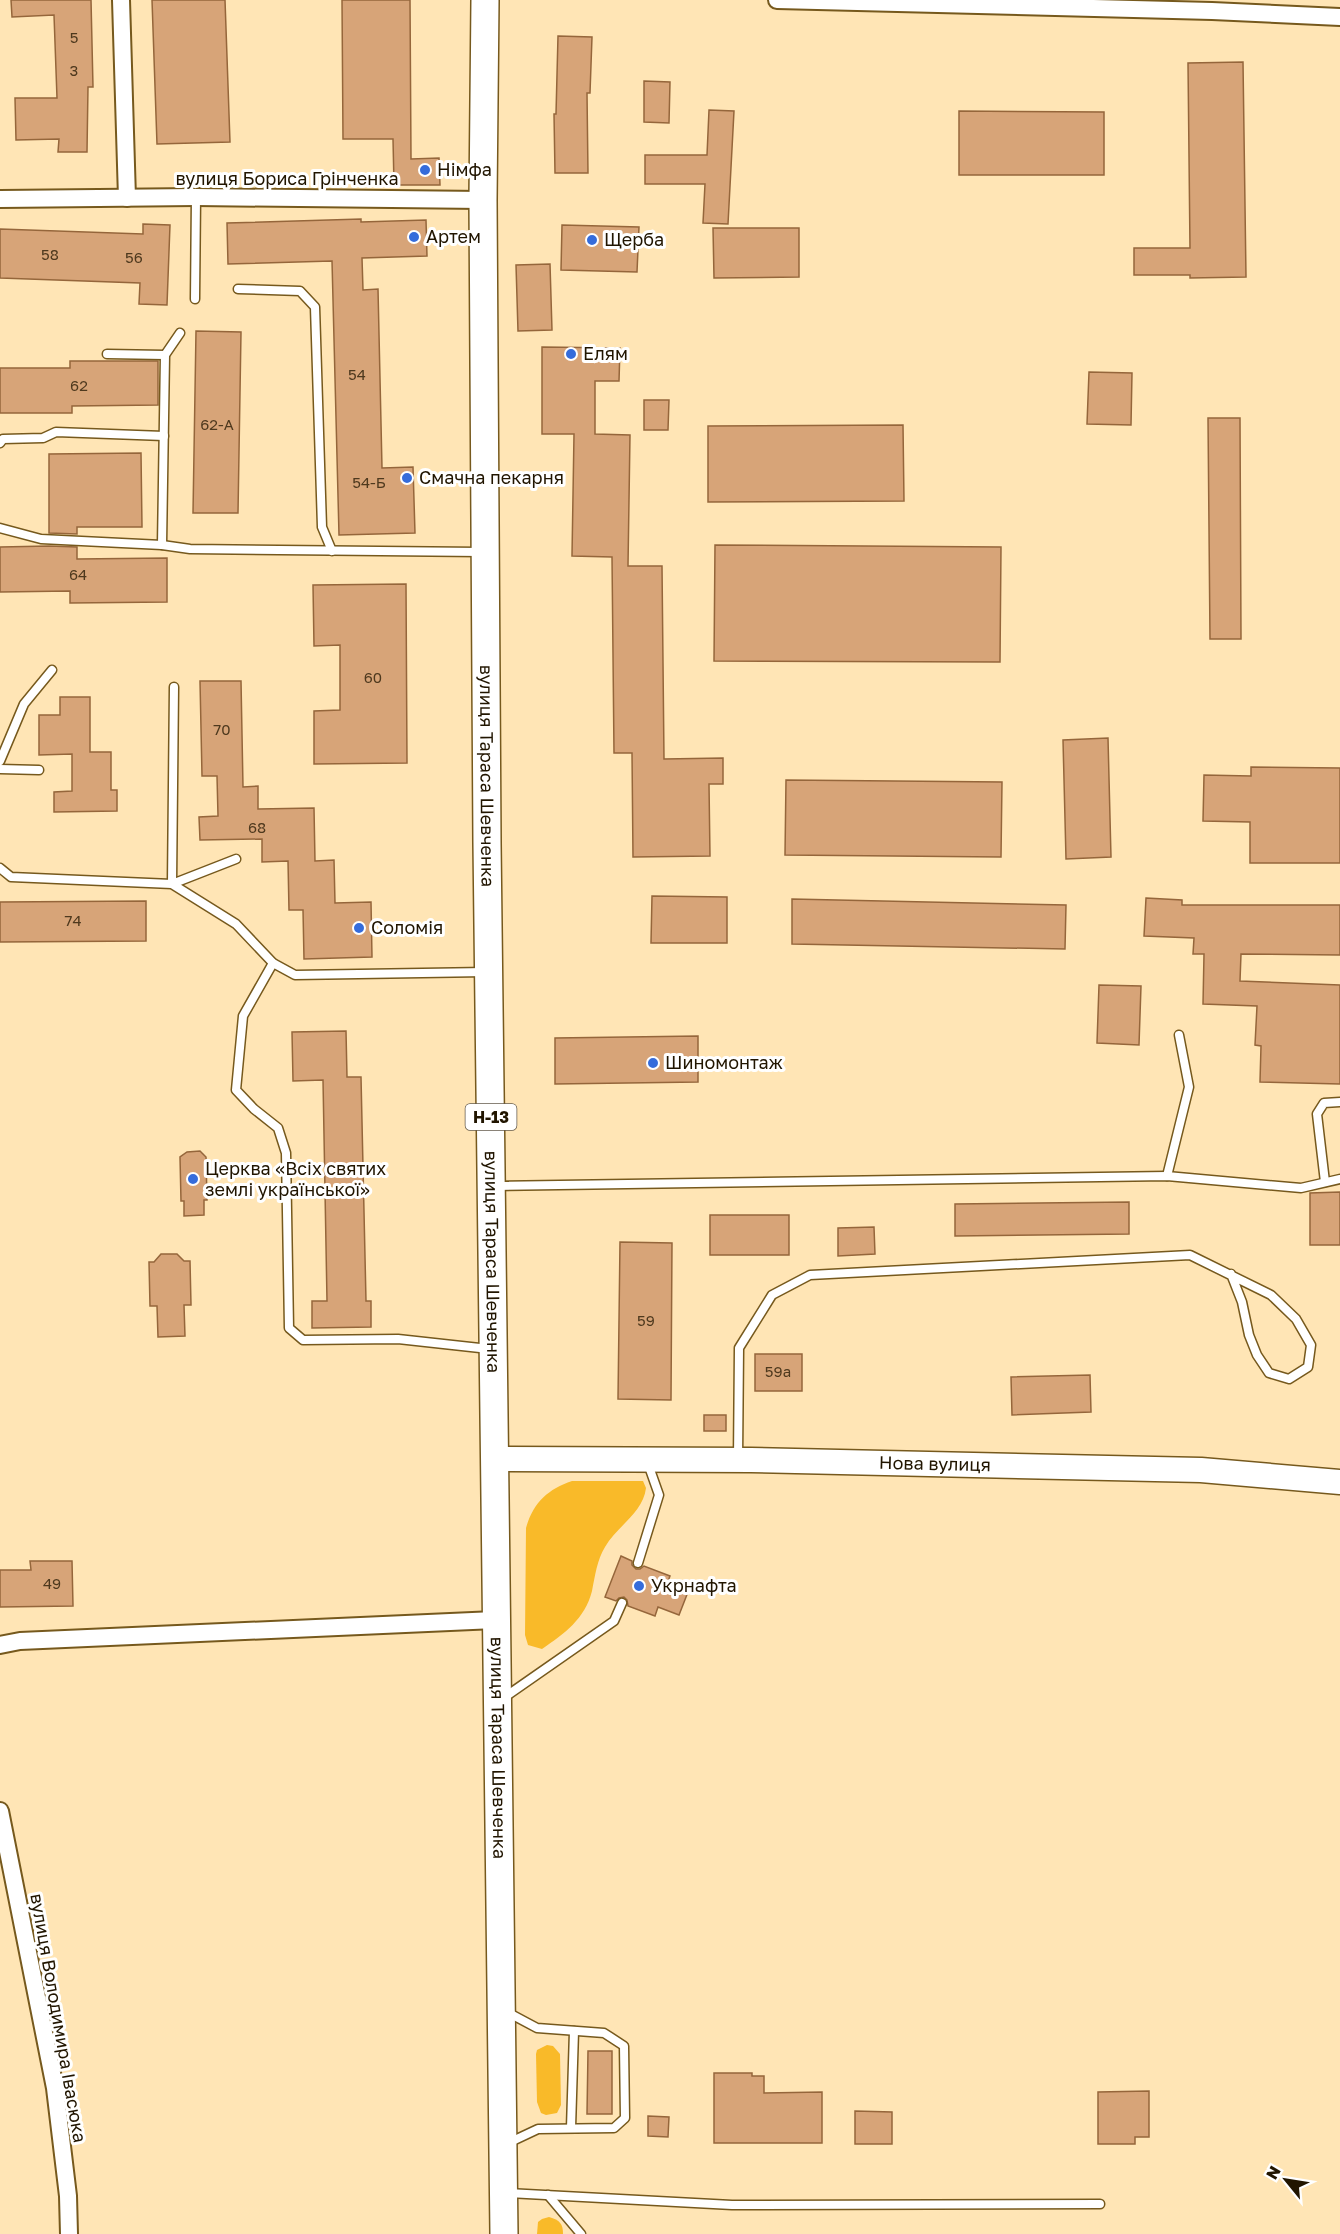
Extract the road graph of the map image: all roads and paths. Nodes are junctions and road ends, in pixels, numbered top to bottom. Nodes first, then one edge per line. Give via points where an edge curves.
1 (121, 0) edge
2 (485, 0) edge
3 (777, 0) edge
4 (825, 1) edge
5 (1340, 17) edge
6 (196, 197) junction
7 (127, 198) junction
8 (0, 199) edge
9 (483, 200) junction
10 (238, 289) dead end
11 (195, 299) dead end
12 (180, 333) dead end
13 (107, 354) dead end
14 (165, 355) junction
15 (164, 436) junction
16 (0, 442) edge
17 (0, 528) edge
18 (162, 545) junction
19 (332, 551) junction
20 (485, 552) junction
21 (52, 670) dead end
22 (174, 687) dead end
23 (0, 761) edge
24 (0, 769) edge
25 (39, 770) dead end
26 (236, 859) dead end
27 (0, 868) edge
28 (172, 884) junction
29 (273, 963) junction
30 (489, 972) junction
31 (1179, 1035) dead end
32 (1340, 1102) edge
33 (1167, 1176) junction
34 (1340, 1179) edge
35 (1325, 1182) junction
36 (492, 1186) junction
37 (1231, 1274) junction
38 (493, 1350) junction
39 (494, 1459) junction
40 (647, 1460) junction
41 (738, 1460) junction
42 (1340, 1482) edge
43 (638, 1563) dead end
44 (622, 1603) dead end
45 (495, 1620) junction
46 (0, 1645) edge
47 (496, 1703) junction
48 (0, 1811) edge
49 (501, 2009) junction
50 (573, 2031) junction
51 (571, 2128) junction
52 (503, 2145) junction
53 (504, 2193) junction
54 (548, 2195) junction
55 (1100, 2204) dead end
56 (69, 2234) edge
57 (504, 2234) edge
58 (580, 2234) edge

1 - 7 street
2 - 9 main road, вулиця Тараса Шевченка / Н-13
3 - 4 street
4 - 5 street
6 - 7 street, вулиця Бориса Грінченка
6 - 9 street, вулиця Бориса Грінченка
6 - 11 lane
7 - 8 street, вулиця Бориса Грінченка
9 - 20 main road, вулиця Тараса Шевченка / Н-13
10 - 19 lane via 300,291 315,307 322,527
12 - 14 lane
13 - 14 lane
14 - 15 lane
15 - 16 lane via 56,432 43,438
15 - 18 lane
17 - 18 lane via 41,539
18 - 19 lane via 190,549
19 - 20 lane
20 - 30 main road, вулиця Тараса Шевченка / Н-13
21 - 23 lane via 24,704
22 - 28 lane
24 - 25 lane
26 - 28 lane
27 - 28 lane via 11,877
28 - 29 lane via 236,924
29 - 30 lane via 295,975
29 - 38 lane via 243,1016 236,1090 278,1128 286,1153 288,1328 303,1340 398,1339
30 - 36 main road, вулиця Тараса Шевченка / Н-13
31 - 33 lane via 1189,1087
32 - 35 lane via 1324,1103 1317,1114
33 - 35 lane via 1301,1188
33 - 36 lane
34 - 35 lane
36 - 38 main road, вулиця Тараса Шевченка / Н-13
37 - 37 lane via 1271,1295 1296,1319 1311,1345 1308,1367 1289,1379 1269,1373 1249,1335
37 - 41 lane via 1190,1255 810,1275 772,1295 740,1348
38 - 39 main road, вулиця Тараса Шевченка / Н-13
39 - 40 street, Нова вулиця
39 - 45 main road, вулиця Тараса Шевченка / Н-13
40 - 41 street, Нова вулиця
40 - 43 lane via 659,1495
41 - 42 street, Нова вулиця via 1202,1470
44 - 47 lane via 614,1621
45 - 46 street
45 - 47 main road, вулиця Тараса Шевченка / Н-13
47 - 49 main road, вулиця Тараса Шевченка / Н-13
48 - 56 street, вулиця Володимира Івасюка via 55,2088
49 - 50 lane via 537,2028
49 - 52 main road, вулиця Тараса Шевченка / Н-13
50 - 51 lane
50 - 51 lane via 604,2034 624,2046 626,2118 614,2128
51 - 52 lane via 538,2129
52 - 53 main road, вулиця Тараса Шевченка / Н-13
53 - 54 lane
53 - 57 main road, вулиця Тараса Шевченка / Н-13
54 - 55 lane via 732,2205
54 - 58 lane

